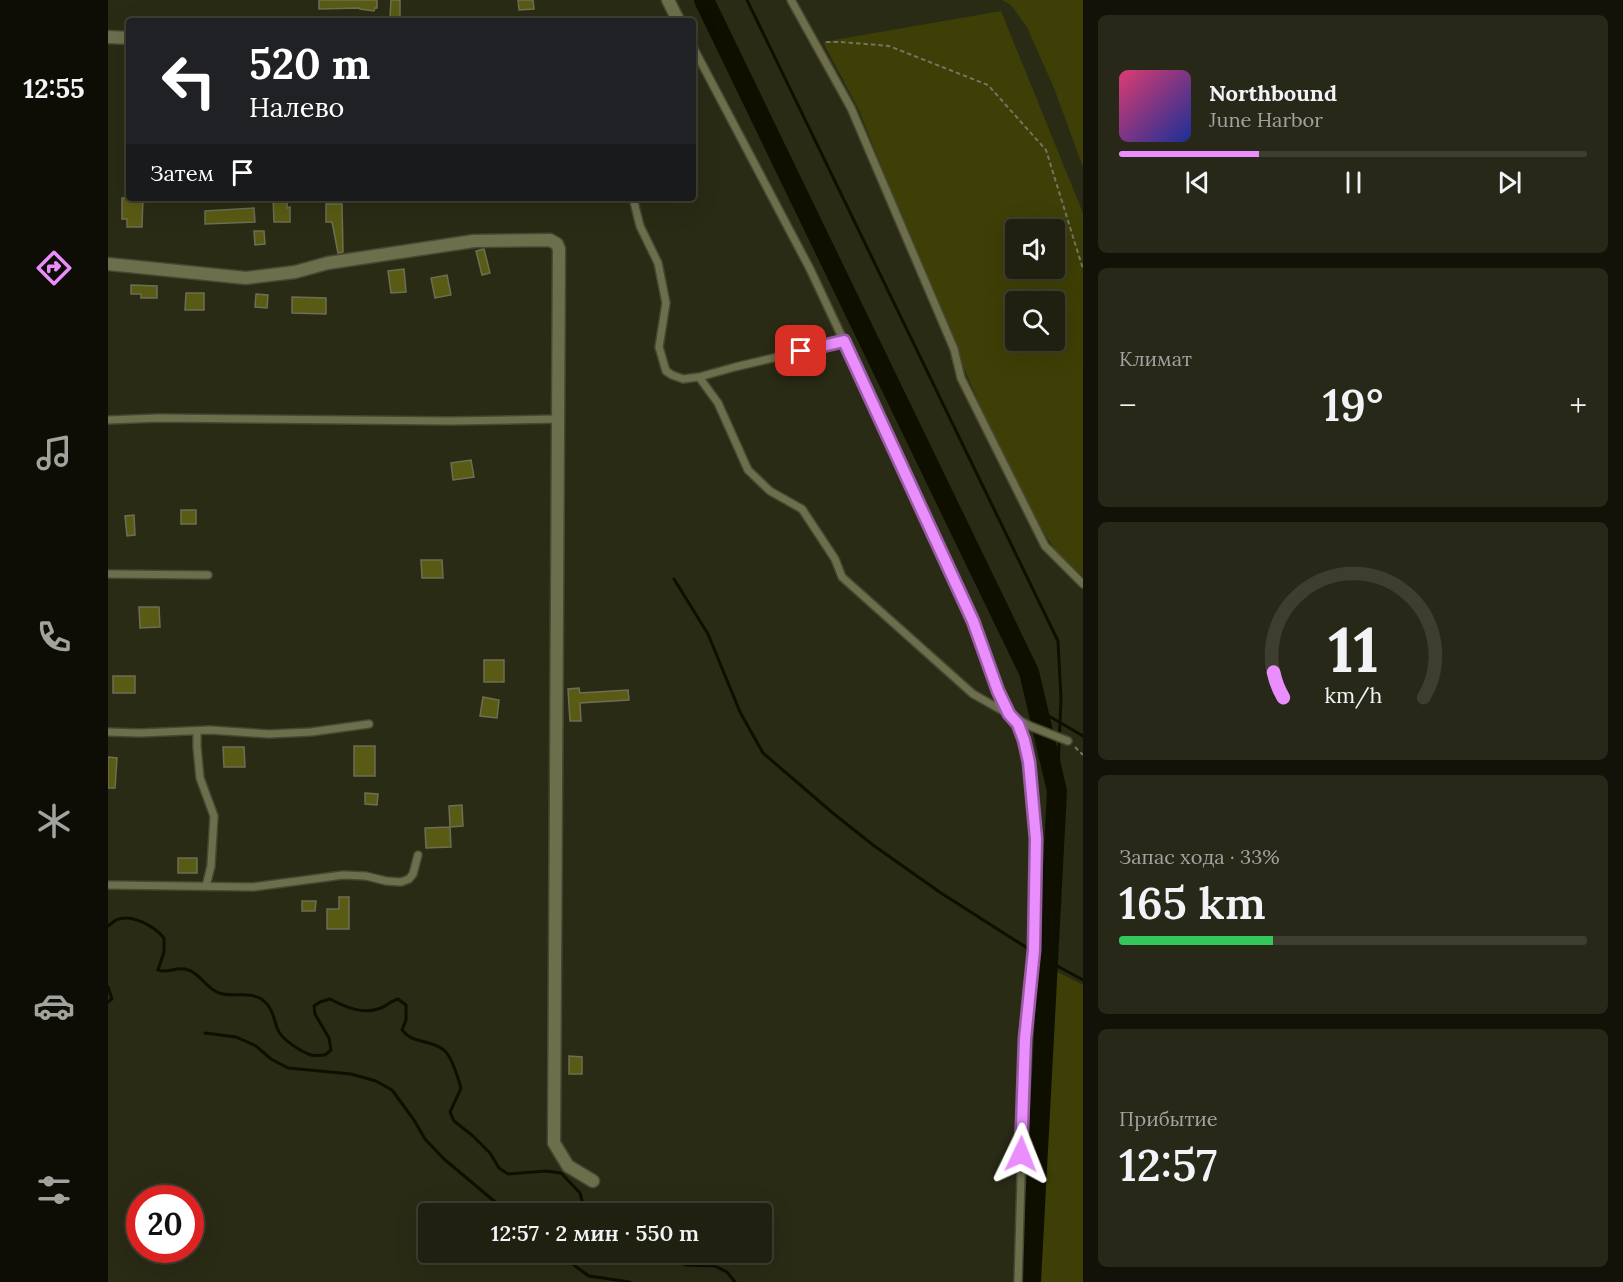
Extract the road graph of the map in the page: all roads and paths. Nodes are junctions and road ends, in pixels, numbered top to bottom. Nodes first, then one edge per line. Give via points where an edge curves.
1 (668, 0) edge
2 (791, 0) edge
3 (677, 18) edge
4 (108, 37) edge
5 (126, 38) edge
6 (815, 42) junction
7 (696, 52) edge
8 (634, 201) edge
9 (108, 264) edge
10 (1083, 269) edge
11 (844, 341) junction
12 (699, 377) junction
13 (557, 419) junction
14 (108, 420) edge
15 (108, 574) edge
16 (208, 574) dead end
17 (1083, 584) edge
18 (1009, 714) junction
19 (369, 724) dead end
20 (197, 730) junction
21 (108, 732) edge
22 (1068, 741) joint
23 (1083, 755) edge
24 (418, 855) dead end
25 (108, 885) edge
26 (206, 886) junction
27 (593, 1181) dead end
28 (1018, 1282) edge

1 - 3 street
2 - 6 lane
4 - 5 street
6 - 10 path via 889,46 988,85 1046,150
6 - 17 lane via 856,119 954,349 961,378 1045,546
7 - 11 lane
8 - 12 lane via 640,226 658,263 666,303 659,347 666,371 683,379
9 - 13 street via 246,278 474,242 550,240 559,249
11 - 12 lane
11 - 18 lane via 968,610
12 - 18 lane via 718,403 748,470 770,492 802,509 835,559 842,577 972,694
13 - 14 lane
13 - 27 street via 554,1143 568,1166
15 - 16 lane
18 - 22 lane
18 - 28 lane via 1018,724 1029,762 1036,839
19 - 20 lane via 269,734
20 - 21 lane
20 - 26 lane via 200,778 214,816
22 - 23 path
24 - 26 lane via 413,874 401,882 343,876 253,887
25 - 26 lane

